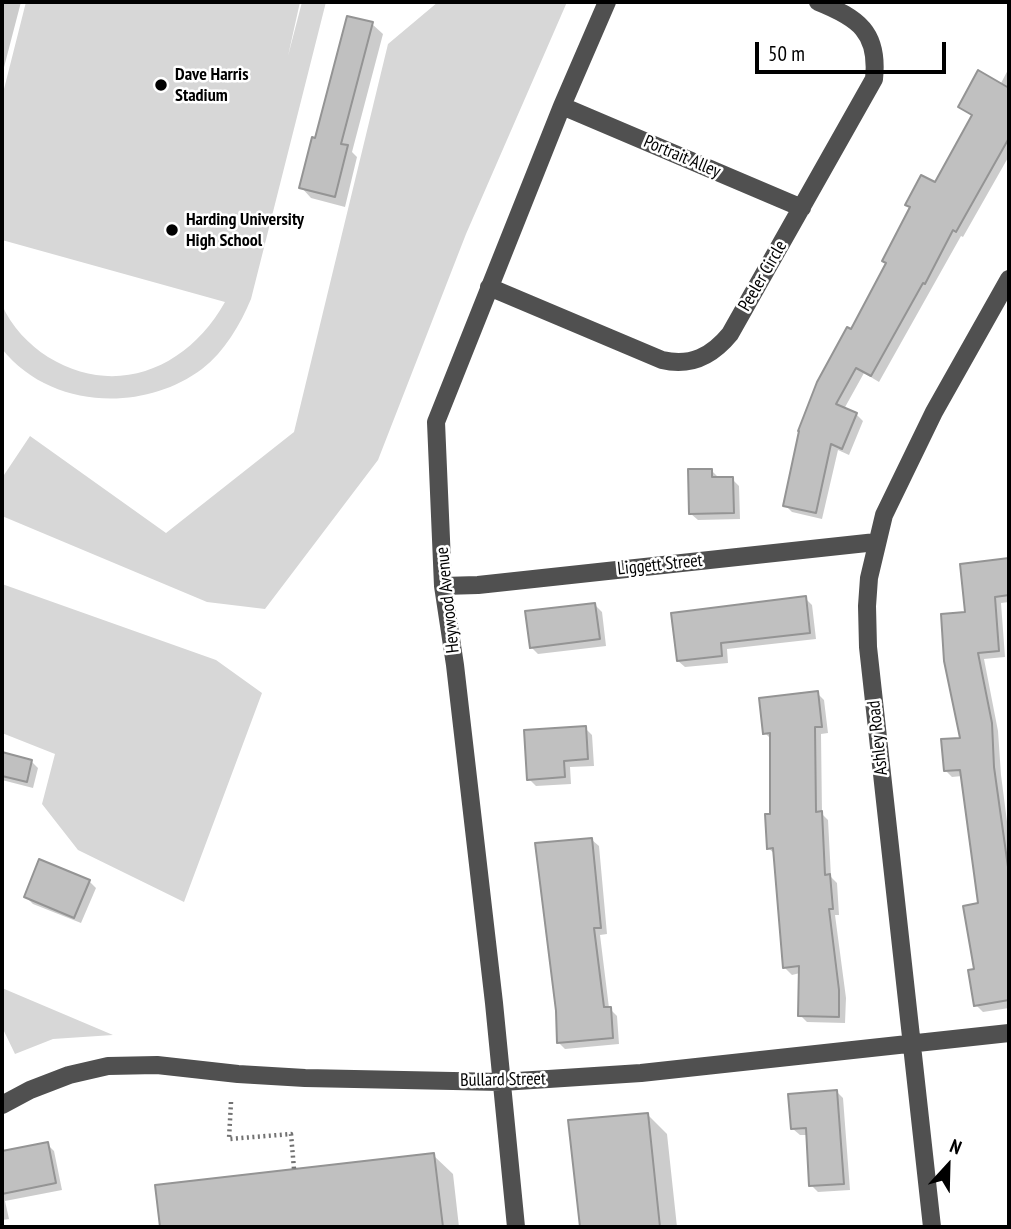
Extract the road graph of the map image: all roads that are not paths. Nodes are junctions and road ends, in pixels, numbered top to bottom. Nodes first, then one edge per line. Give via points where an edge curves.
1 (607, 2) edge
2 (818, 2) edge
3 (562, 106) junction
4 (802, 208) junction
5 (1009, 279) edge
6 (489, 287) junction
7 (876, 542) junction
8 (443, 586) junction
9 (1009, 1034) edge
10 (913, 1045) junction
11 (502, 1082) junction
12 (2, 1105) edge
13 (516, 1227) edge
14 (932, 1227) edge

1 - 3 street, Heywood Avenue
2 - 4 street, Peeler Circle via 863,27 876,61 867,96
3 - 4 street, Portrait Alley
3 - 6 street, Heywood Avenue
4 - 6 street, Peeler Circle via 730,334 717,349 691,362 662,360
5 - 7 street, Ashley Road via 934,412 894,492
6 - 8 street, Heywood Avenue via 436,422
7 - 8 street, Liggett Street
7 - 10 street, Ashley Road via 867,606 868,647
8 - 11 street, Heywood Avenue
9 - 10 street, Bullard Street
10 - 11 street, Bullard Street
10 - 14 street, Ashley Road
11 - 12 street, Bullard Street via 305,1079 157,1065 108,1066 43,1085
11 - 13 street, Heywood Avenue

